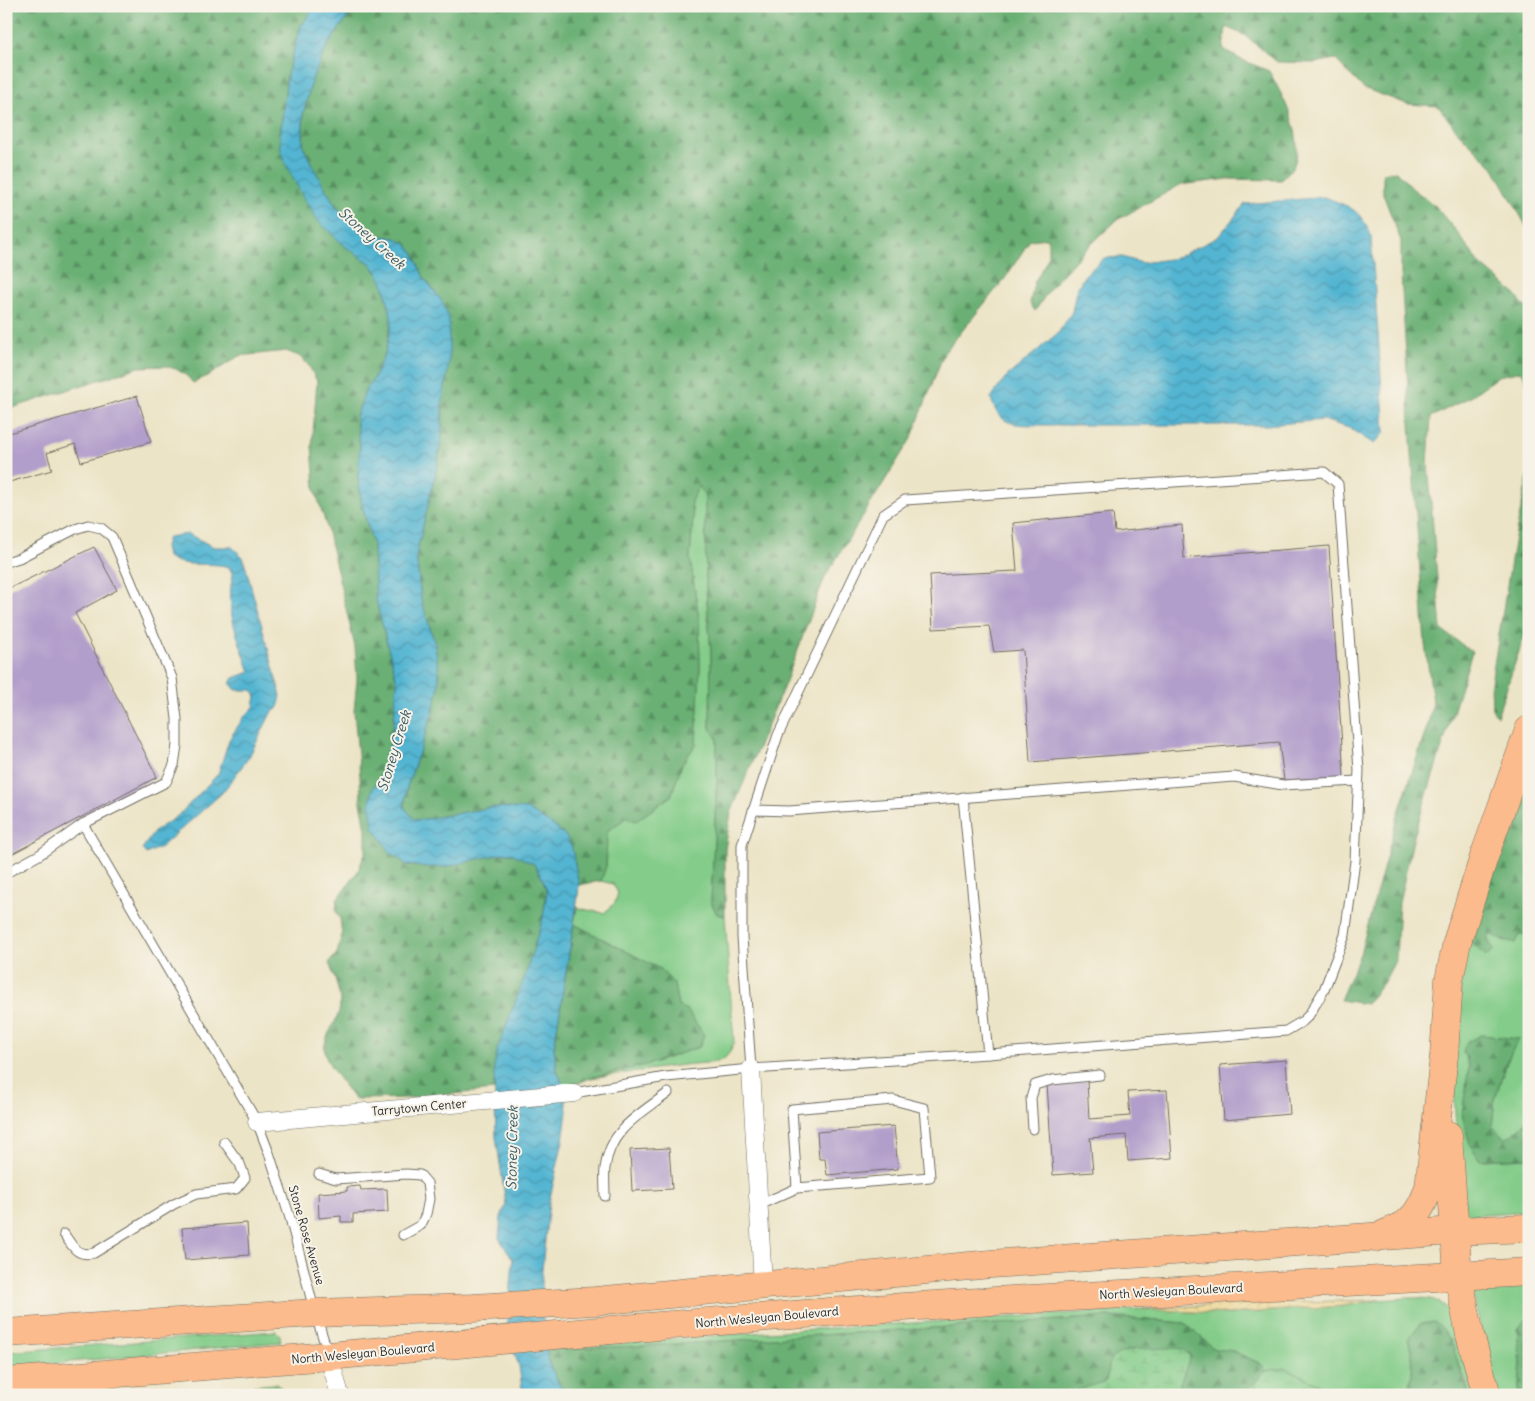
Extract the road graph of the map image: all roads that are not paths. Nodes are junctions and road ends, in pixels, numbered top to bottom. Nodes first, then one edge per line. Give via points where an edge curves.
1 (6, 562) edge
2 (1529, 730) edge
3 (1358, 781) junction
4 (963, 797) junction
5 (754, 810) junction
6 (83, 824) junction
7 (6, 873) edge
8 (988, 1054) junction
9 (1444, 1056) junction
10 (750, 1069) junction
11 (1100, 1075) dead end
12 (574, 1093) joint
13 (668, 1093) dead end
14 (257, 1122) junction
15 (1033, 1129) dead end
16 (224, 1142) dead end
17 (319, 1174) dead end
18 (798, 1188) junction
19 (605, 1196) dead end
20 (759, 1206) junction
21 (1529, 1228) edge
22 (1454, 1231) junction
23 (64, 1234) dead end
24 (403, 1235) dead end
25 (1375, 1238) junction
26 (991, 1264) junction
27 (1529, 1272) edge
28 (1458, 1275) junction
29 (763, 1285) junction
30 (994, 1301) junction
31 (315, 1313) junction
32 (6, 1333) edge
33 (329, 1356) junction
34 (6, 1382) edge
35 (340, 1395) edge
36 (1487, 1395) edge

1 - 6 lane via 75,529 88,525 101,528 112,537 172,678 177,745 174,766 166,782
2 - 9 highway via 1457,942 1449,980
3 - 4 lane via 1283,785 1234,776
3 - 5 lane, Tarrytown Center via 1338,484 1324,472 905,500 883,515 778,735
3 - 8 lane, Tarrytown Center via 1355,861 1345,935 1324,990 1303,1021 1286,1031
4 - 5 lane via 789,811
4 - 8 lane
5 - 10 lane, Tarrytown Center via 742,845 742,937
6 - 7 lane via 39,855
6 - 14 lane
8 - 10 lane, Tarrytown Center
9 - 22 highway
9 - 25 highway via 1433,1164 1423,1204 1412,1220
10 - 12 lane, Tarrytown Center via 666,1077
10 - 20 street
11 - 15 lane via 1035,1085 1031,1098
12 - 14 street, Tarrytown Center
13 - 19 lane via 629,1122 614,1138 605,1169
14 - 31 lane, Stone Rose Avenue via 298,1242
16 - 23 lane via 240,1164 244,1178 236,1189 196,1194 94,1253 85,1255 74,1250
17 - 24 lane via 336,1179 420,1175 427,1184 429,1200 426,1214 421,1225
18 - 18 lane via 930,1177 924,1108 893,1100 792,1109
18 - 20 lane
20 - 29 street
21 - 22 highway
22 - 25 highway
22 - 28 highway
25 - 26 highway
26 - 29 highway
26 - 30 highway
27 - 28 highway, North Wesleyan Boulevard
28 - 30 highway, North Wesleyan Boulevard
28 - 36 highway
29 - 31 highway via 595,1301
30 - 33 highway, North Wesleyan Boulevard via 599,1331
31 - 32 highway
31 - 33 lane, Stone Rose Avenue
33 - 34 highway, North Wesleyan Boulevard
33 - 35 street

